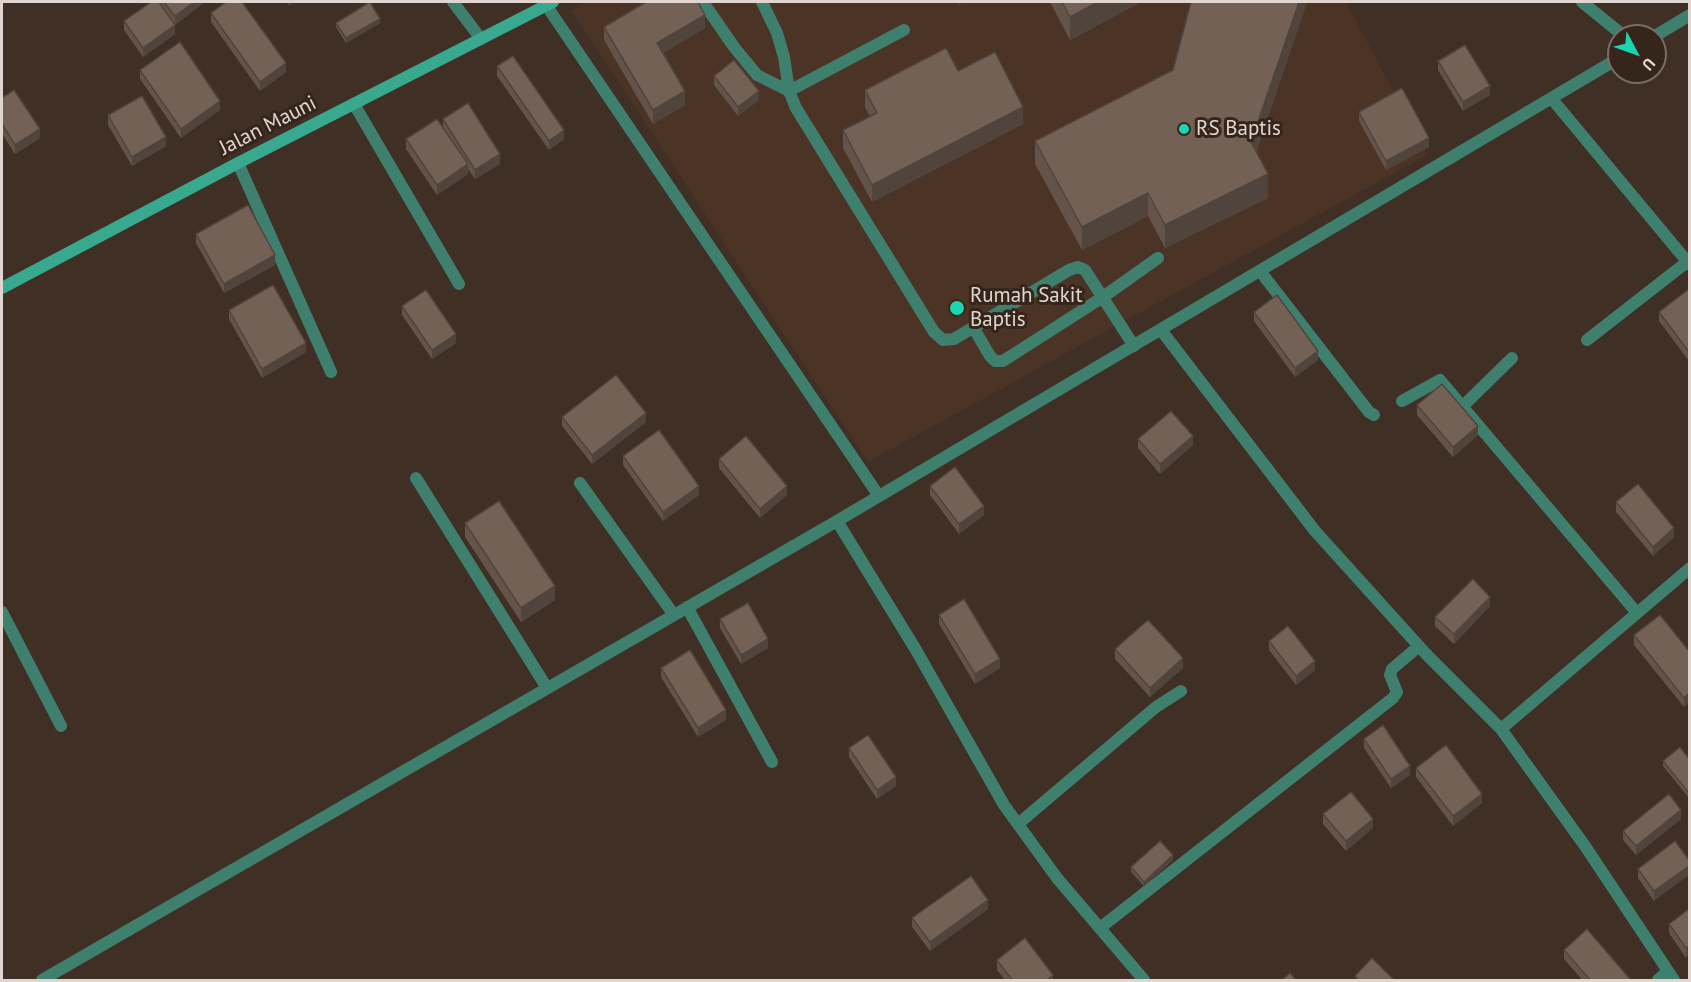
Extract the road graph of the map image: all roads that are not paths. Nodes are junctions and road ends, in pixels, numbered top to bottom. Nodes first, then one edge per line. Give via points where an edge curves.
1 (453, 2) edge
2 (703, 2) edge
3 (762, 2) edge
4 (1582, 2) edge
5 (550, 3) edge
6 (1689, 15) edge
7 (1609, 24) edge
8 (1667, 29) edge
9 (904, 30) dead end
10 (481, 39) junction
11 (1607, 65) edge
12 (789, 91) junction
13 (1552, 99) junction
14 (354, 104) junction
15 (238, 163) junction
16 (1158, 258) dead end
17 (1688, 263) edge
18 (1260, 271) junction
19 (459, 284) dead end
20 (2, 288) edge
21 (1103, 297) junction
22 (973, 327) junction
23 (1161, 330) junction
24 (1587, 339) dead end
25 (1134, 346) junction
26 (1512, 358) dead end
27 (331, 372) dead end
28 (1402, 401) dead end
29 (1463, 406) junction
30 (1374, 415) dead end
31 (416, 478) dead end
32 (580, 483) dead end
33 (879, 496) junction
34 (837, 521) junction
35 (1689, 568) edge
36 (687, 607) junction
37 (2, 612) edge
38 (1637, 613) junction
39 (674, 615) junction
40 (1419, 646) junction
41 (547, 688) junction
42 (1181, 691) dead end
43 (61, 726) dead end
44 (1501, 729) junction
45 (772, 762) dead end
46 (1018, 824) junction
47 (1100, 928) junction
48 (1671, 976) edge
49 (42, 981) edge
50 (1144, 981) edge
51 (1658, 981) edge

1 - 10 street
2 - 12 street via 757,75
3 - 12 street via 777,33
4 - 7 street
5 - 10 main road, Jalan Mauni
5 - 33 street
6 - 8 street
9 - 12 street
10 - 14 main road, Jalan Mauni
11 - 13 street
12 - 22 street via 810,133 934,332 943,339 954,339
13 - 17 street
13 - 18 street
14 - 15 main road, Jalan Mauni
14 - 19 street
15 - 20 main road, Jalan Mauni
15 - 27 street
16 - 21 street
17 - 24 street
18 - 23 street
18 - 30 street
21 - 22 street via 1085,270 1078,267
21 - 22 street via 1003,362 990,356
21 - 25 street
23 - 25 street
23 - 40 street via 1315,531
25 - 33 street
26 - 29 street
28 - 29 street via 1440,380
29 - 38 street
31 - 41 street
32 - 39 street
33 - 34 street
34 - 36 street
34 - 46 street
35 - 38 street
36 - 39 street
36 - 45 street
37 - 43 street
38 - 44 street
39 - 41 street
40 - 44 street
40 - 47 street via 1392,669 1390,675 1397,692 1393,698
41 - 49 street
42 - 46 street
44 - 48 street
46 - 47 street
47 - 50 street
48 - 51 street

